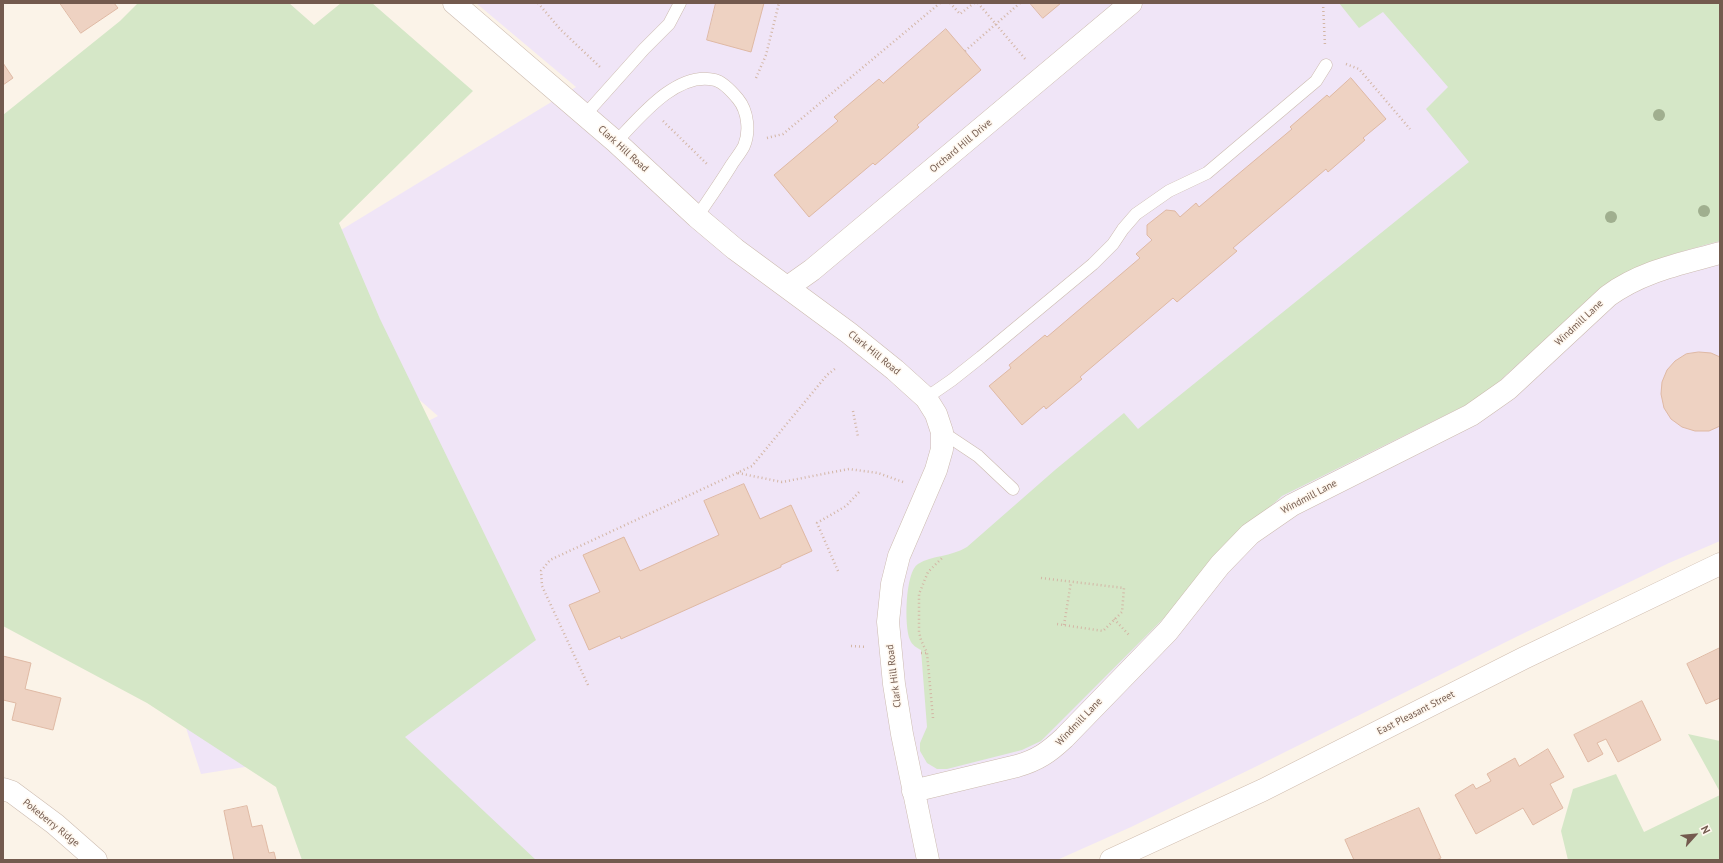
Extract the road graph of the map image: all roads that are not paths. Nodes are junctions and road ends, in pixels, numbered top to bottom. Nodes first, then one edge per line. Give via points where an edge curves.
1 (454, 3) edge
2 (680, 3) edge
3 (1131, 3) edge
4 (1326, 65) road end
5 (585, 115) junction
6 (616, 142) junction
7 (697, 217) junction
8 (1720, 253) edge
9 (788, 287) junction
10 (926, 398) junction
11 (942, 432) junction
12 (1013, 489) dead end
13 (1720, 564) edge
14 (3, 789) edge
15 (913, 791) junction
16 (96, 860) edge
17 (928, 860) edge
18 (1111, 860) edge

1 - 5 street, Clark Hill Road
2 - 5 lane via 669,24
3 - 9 street, Orchard Hill Drive via 812,270
4 - 10 lane via 1316,81 1208,173 1170,191 1136,214 1110,248 1093,264 981,357
5 - 6 street, Clark Hill Road
6 - 7 street, Clark Hill Road
6 - 7 lane via 654,104 686,82 700,79 716,80 733,93 741,103 748,129 744,146
7 - 9 street, Clark Hill Road via 735,249
8 - 15 street, Windmill Lane via 1670,266 1623,285 1508,389 1476,411 1292,505 1250,534 1220,565 1168,631 1046,754 1018,766
9 - 10 street, Clark Hill Road via 849,333
10 - 11 street, Clark Hill Road via 936,414
11 - 12 lane via 978,456
11 - 15 street, Clark Hill Road via 942,449 928,491 899,556 892,584 888,622 894,684
13 - 18 street, East Pleasant Street via 1524,658 1263,790
14 - 16 street, Pokeberry Ridge via 12,792 55,824
15 - 17 street, Clark Hill Road

